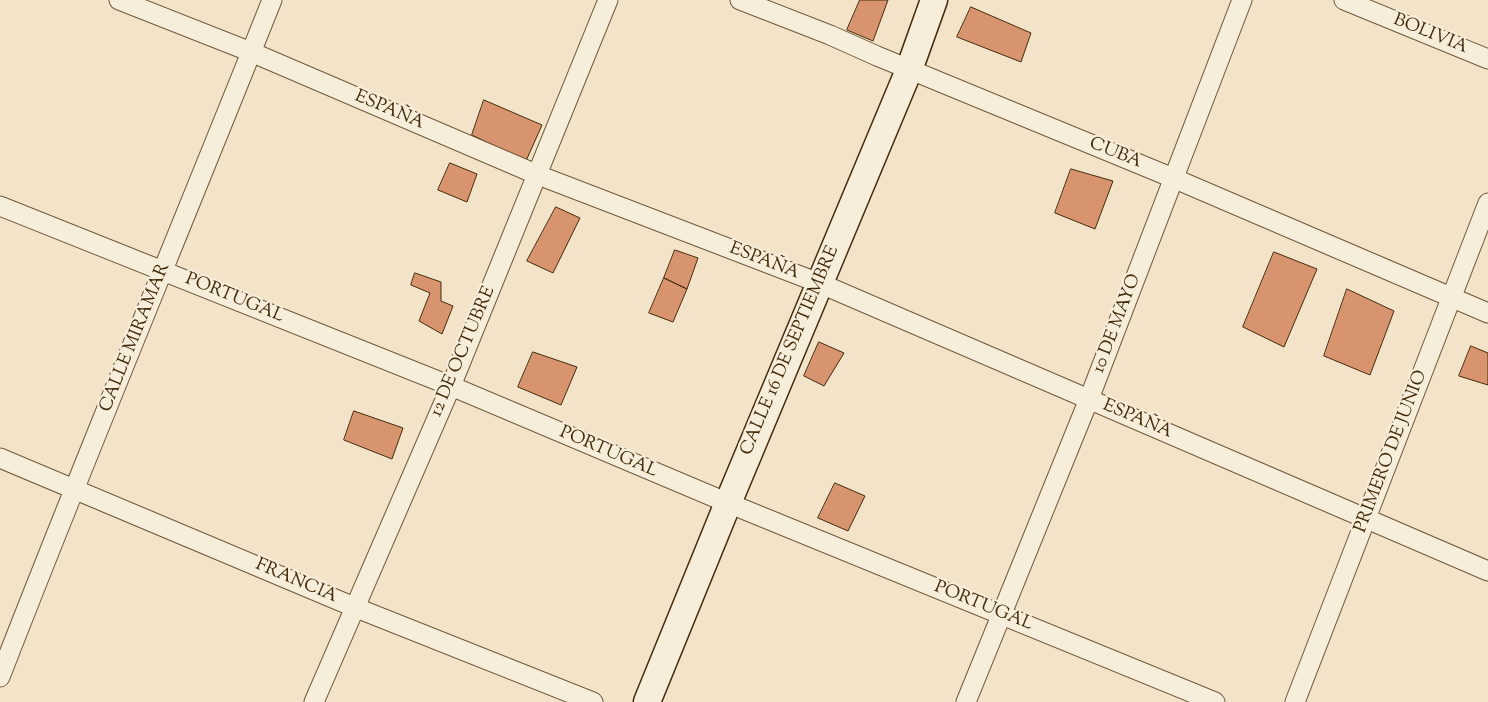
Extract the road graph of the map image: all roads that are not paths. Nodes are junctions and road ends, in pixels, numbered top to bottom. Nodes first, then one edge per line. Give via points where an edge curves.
1 (119, 0) edge
2 (272, 0) edge
3 (608, 0) edge
4 (740, 0) edge
5 (934, 0) edge
6 (1242, 0) edge
7 (1344, 0) edge
8 (251, 52) junction
9 (1488, 59) edge
10 (909, 70) junction
11 (538, 175) junction
12 (1174, 178) junction
13 (1488, 203) edge
14 (0, 206) edge
15 (164, 271) junction
16 (819, 283) junction
17 (1452, 298) junction
18 (1488, 313) edge
19 (450, 386) junction
20 (1089, 399) junction
21 (0, 458) edge
22 (73, 489) junction
23 (728, 503) junction
24 (1365, 519) junction
25 (1488, 571) edge
26 (354, 606) junction
27 (1000, 614) junction
28 (0, 677) edge
29 (314, 702) edge
30 (593, 702) edge
31 (647, 702) edge
32 (966, 702) edge
33 (1215, 702) edge
34 (1295, 702) edge

1 - 8 street, ESPAÑA
2 - 8 street, CALLE MIRAMAR
3 - 11 street, 12 DE OCTUBRE
4 - 10 street, CUBA
5 - 10 street, CALLE 16 DE SEPTIEMBRE
6 - 12 street, 10 DE MAYO
7 - 9 street, BOLIVIA
8 - 11 street, ESPAÑA
8 - 15 street, CALLE MIRAMAR
10 - 12 street, CUBA
10 - 16 street, CALLE 16 DE SEPTIEMBRE
11 - 16 street, ESPAÑA
11 - 19 street, 12 DE OCTUBRE
12 - 17 street, CUBA
12 - 20 street, 10 DE MAYO
13 - 17 street, PRIMERO DE JUNIO
14 - 15 street, PORTUGAL
15 - 19 street, PORTUGAL
15 - 22 street, CALLE MIRAMAR
16 - 20 street, ESPAÑA
16 - 23 street, CALLE 16 DE SEPTIEMBRE
17 - 18 street, CUBA
17 - 24 street, PRIMERO DE JUNIO
19 - 23 street, PORTUGAL
19 - 26 street, 12 DE OCTUBRE
20 - 24 street, ESPAÑA
20 - 27 street, 10 DE MAYO
21 - 22 street, FRANCIA
22 - 26 street, FRANCIA
22 - 28 street, CALLE MIRAMAR
23 - 27 street, PORTUGAL
23 - 31 street, CALLE 16 DE SEPTIEMBRE
24 - 25 street, ESPAÑA
24 - 34 street, PRIMERO DE JUNIO
26 - 29 street, 12 DE OCTUBRE
26 - 30 street, FRANCIA
27 - 32 street, 10 DE MAYO
27 - 33 street, PORTUGAL

